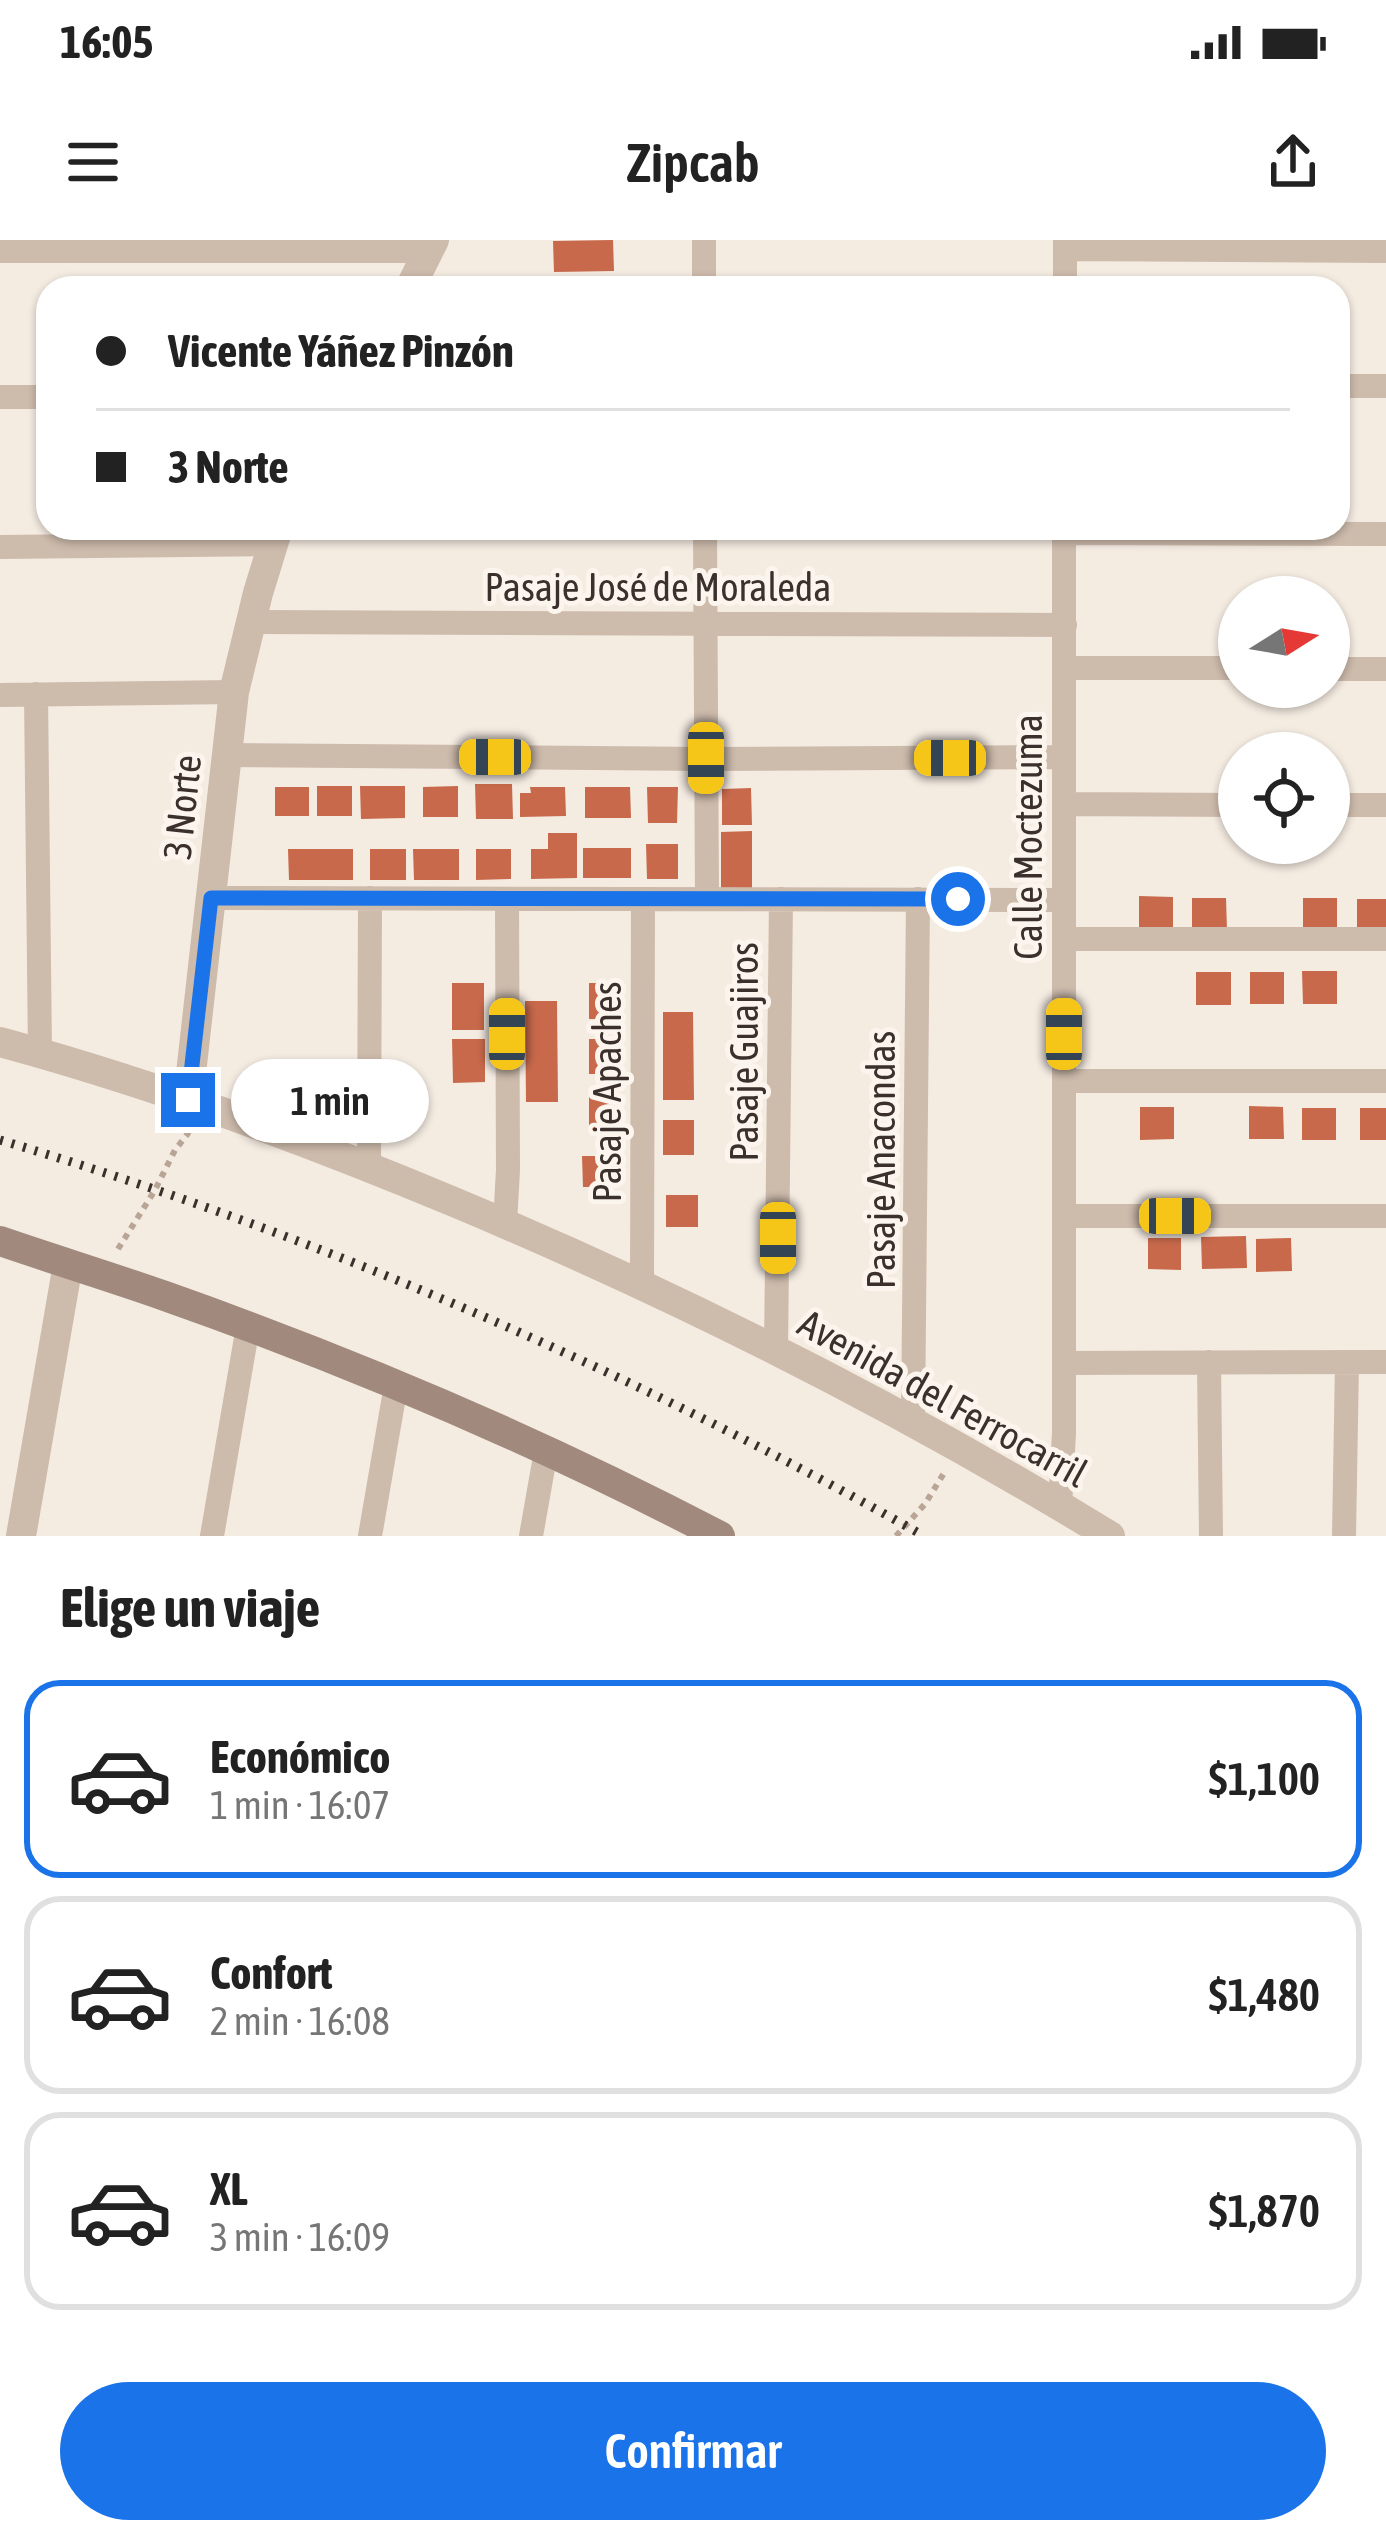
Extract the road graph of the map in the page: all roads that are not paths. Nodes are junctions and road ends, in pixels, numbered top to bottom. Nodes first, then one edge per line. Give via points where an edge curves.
1 (704, 240) edge
2 (1065, 244) edge
3 (1201, 245) edge
4 (432, 246) edge
5 (1386, 250) edge
6 (0, 251) edge
7 (416, 276) edge
8 (704, 276) edge
9 (1065, 276) edge
10 (1350, 386) edge
11 (1386, 386) edge
12 (0, 397) edge
13 (36, 397) edge
14 (1350, 533) edge
15 (1386, 533) edge
16 (176, 540) edge
17 (275, 540) edge
18 (705, 540) edge
19 (1064, 540) edge
20 (0, 547) edge
21 (250, 622) junction
22 (705, 623) junction
23 (1065, 625) junction
24 (1064, 668) junction
25 (1218, 668) edge
26 (1350, 669) edge
27 (1386, 669) edge
28 (234, 692) junction
29 (36, 694) junction
30 (0, 695) edge
31 (227, 754) junction
32 (1064, 757) junction
33 (706, 758) junction
34 (1064, 804) junction
35 (1218, 805) edge
36 (1350, 805) edge
37 (1386, 805) edge
38 (211, 898) junction
39 (370, 898) junction
40 (507, 898) junction
41 (643, 899) junction
42 (706, 899) junction
43 (781, 899) junction
44 (919, 899) junction
45 (1064, 900) junction
46 (1064, 939) junction
47 (1386, 939) edge
48 (0, 1042) edge
49 (40, 1053) junction
50 (1064, 1081) junction
51 (1386, 1081) edge
52 (188, 1100) junction
53 (369, 1167) junction
54 (1064, 1216) junction
55 (1386, 1216) edge
56 (505, 1223) junction
57 (0, 1241) edge
58 (81, 1268) junction
59 (642, 1285) junction
60 (248, 1326) junction
61 (776, 1350) junction
62 (1209, 1362) junction
63 (1347, 1362) junction
64 (1386, 1362) edge
65 (1064, 1363) junction
66 (396, 1385) junction
67 (914, 1421) junction
68 (546, 1451) junction
69 (1060, 1506) junction
70 (687, 1528) edge
71 (21, 1536) edge
72 (212, 1536) edge
73 (370, 1536) edge
74 (531, 1536) edge
75 (720, 1536) edge
76 (1110, 1536) edge
77 (1211, 1536) edge
78 (1344, 1536) edge

1 - 8 street
2 - 3 street
2 - 9 street
3 - 5 street
4 - 6 street
4 - 7 street
10 - 11 street
12 - 13 street
14 - 15 street
16 - 20 street
17 - 21 street, 3 Norte
18 - 22 street
19 - 23 street, Calle Moctezuma
21 - 22 street, Pasaje José de Moraleda
21 - 28 street, 3 Norte
22 - 23 street, Pasaje José de Moraleda
22 - 33 street
23 - 24 street, Calle Moctezuma
24 - 25 street
24 - 32 street, Calle Moctezuma
26 - 27 street
28 - 29 street
28 - 31 street, 3 Norte
29 - 30 street
29 - 49 street
31 - 33 street
31 - 38 street, 3 Norte
32 - 33 street
32 - 34 street, Calle Moctezuma
33 - 42 street
34 - 35 street
34 - 45 street, Calle Moctezuma
36 - 37 street
38 - 39 street
38 - 52 street, 3 Norte
39 - 40 street
39 - 53 street
40 - 41 street
40 - 56 street
41 - 42 street
41 - 59 street, Pasaje Apaches
42 - 43 street
43 - 44 street
43 - 61 street, Pasaje Guajiros
44 - 45 street
44 - 67 street, Pasaje Anacondas
45 - 46 street, Calle Moctezuma
46 - 47 street
46 - 50 street, Calle Moctezuma
48 - 49 street, Avenida del Ferrocarril
49 - 52 street, Avenida del Ferrocarril
50 - 51 street
50 - 54 street, Calle Moctezuma
52 - 53 street, Avenida del Ferrocarril
53 - 56 street, Avenida del Ferrocarril
54 - 55 street
54 - 65 street, Calle Moctezuma
56 - 59 street, Avenida del Ferrocarril
57 - 58 main road
58 - 60 main road
58 - 71 street
59 - 61 street, Avenida del Ferrocarril
60 - 66 main road
60 - 72 street
61 - 67 street, Avenida del Ferrocarril
62 - 63 street
62 - 65 street
62 - 77 street
63 - 64 street
63 - 78 street
65 - 69 street, Calle Moctezuma
66 - 68 main road
66 - 73 street
67 - 69 street, Avenida del Ferrocarril
68 - 70 main road
68 - 74 street
69 - 76 street, Avenida del Ferrocarril
70 - 75 main road

